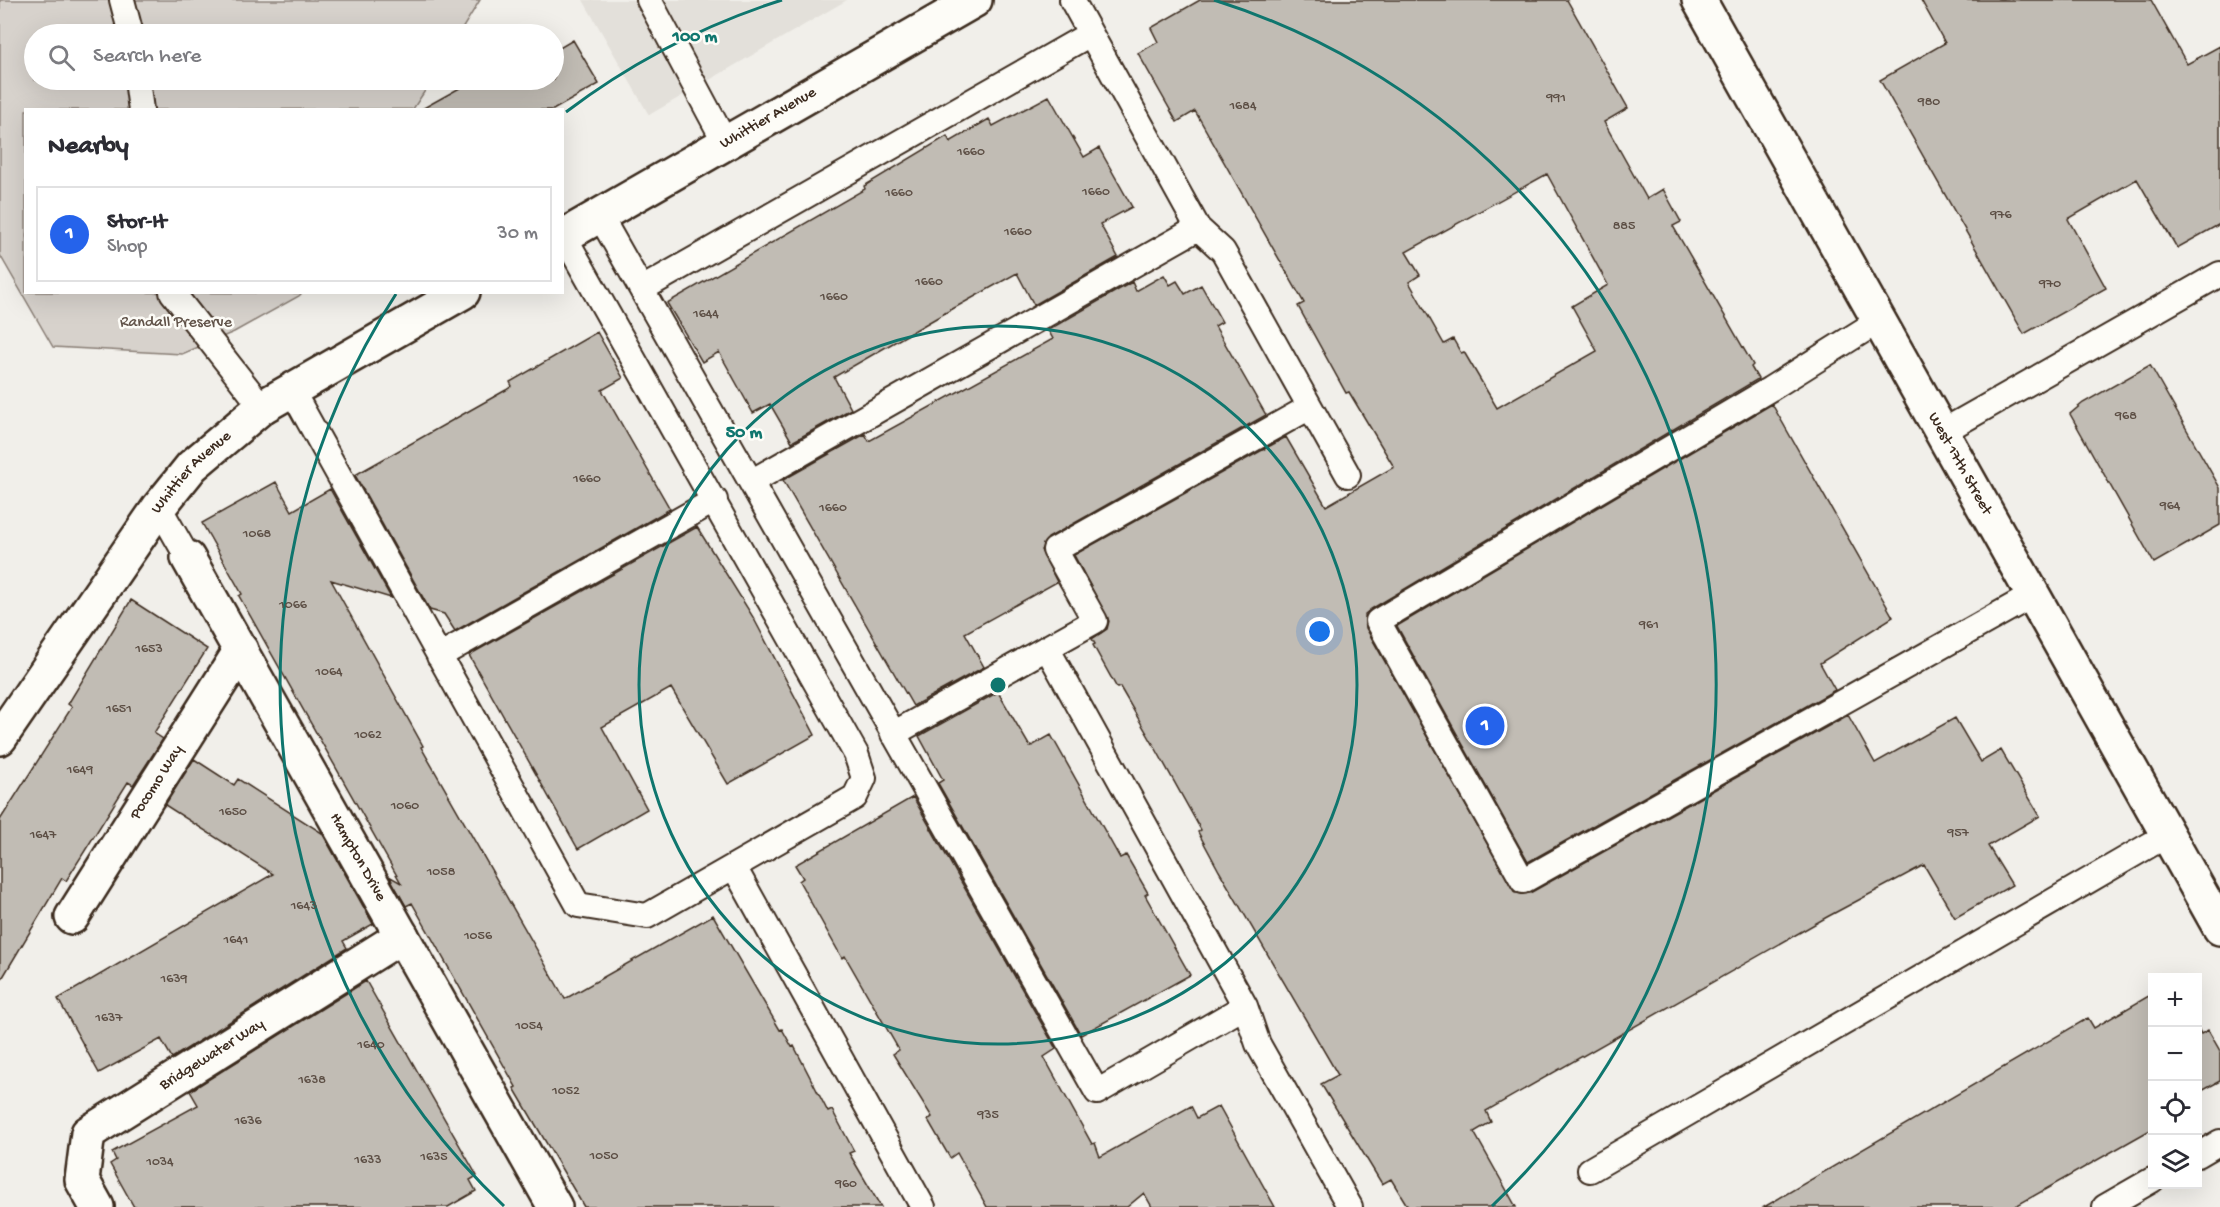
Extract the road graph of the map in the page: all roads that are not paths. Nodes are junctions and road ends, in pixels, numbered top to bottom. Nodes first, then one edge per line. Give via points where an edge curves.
1 (122, 0) edge
2 (649, 0) edge
3 (1072, 0) edge
4 (1699, 0) edge
5 (960, 4) edge
6 (128, 24) edge
7 (1090, 34) junction
8 (138, 90) edge
9 (141, 108) edge
10 (726, 144) junction
11 (600, 216) junction
12 (1198, 228) junction
13 (564, 235) edge
14 (564, 238) edge
15 (2220, 274) edge
16 (642, 289) junction
17 (173, 294) edge
18 (459, 294) edge
19 (1880, 320) junction
20 (291, 389) junction
21 (262, 407) junction
22 (1310, 407) junction
23 (1942, 432) junction
24 (1348, 475) dead end
25 (751, 482) junction
26 (715, 500) junction
27 (159, 507) junction
28 (188, 558) joint
29 (2033, 595) junction
30 (1047, 648) junction
31 (242, 650) junction
32 (440, 656) junction
33 (893, 734) junction
34 (0, 738) edge
35 (2167, 835) junction
36 (734, 867) junction
37 (72, 917) dead end
38 (2220, 928) edge
39 (402, 936) junction
40 (1245, 1006) junction
41 (2220, 1142) edge
42 (2202, 1153) edge
43 (1590, 1170) dead end
44 (2148, 1182) edge
45 (97, 1207) edge
46 (555, 1207) edge
47 (922, 1207) edge
48 (1350, 1207) edge
49 (2105, 1207) edge

1 - 6 lane
2 - 10 lane
3 - 7 lane
4 - 19 street, West 17th Street
5 - 10 street, Whittier Avenue
7 - 12 lane
7 - 16 lane
8 - 9 lane
10 - 11 street, Whittier Avenue
11 - 13 street, Whittier Avenue
11 - 16 lane
12 - 22 lane via 1223,251
12 - 25 lane
14 - 26 lane
15 - 23 lane
16 - 25 lane
17 - 21 lane
18 - 20 street, Whittier Avenue
19 - 23 street, West 17th Street
19 - 29 lane via 1770,390 1378,621 1523,881
20 - 21 street, Whittier Avenue
20 - 32 lane
21 - 27 street, Whittier Avenue via 192,466
22 - 24 lane
22 - 30 lane via 1055,550 1095,621
23 - 29 street, West 17th Street
25 - 33 lane
26 - 32 lane
26 - 36 lane via 856,754 864,778 855,797
27 - 28 lane, Hampton Drive
27 - 34 street, Whittier Avenue
28 - 31 street, Hampton Drive
29 - 35 street, West 17th Street
30 - 33 lane
30 - 40 lane
31 - 37 street, Pocomo Way
31 - 39 street, Hampton Drive
32 - 36 lane via 578,904 647,916
33 - 40 lane via 1097,1092
35 - 38 street, West 17th Street
35 - 43 lane
36 - 47 lane
39 - 45 street, Bridgewater Way via 88,1133 82,1180
39 - 46 street, Hampton Drive
40 - 48 lane via 1258,1044
41 - 42 lane
44 - 49 lane

